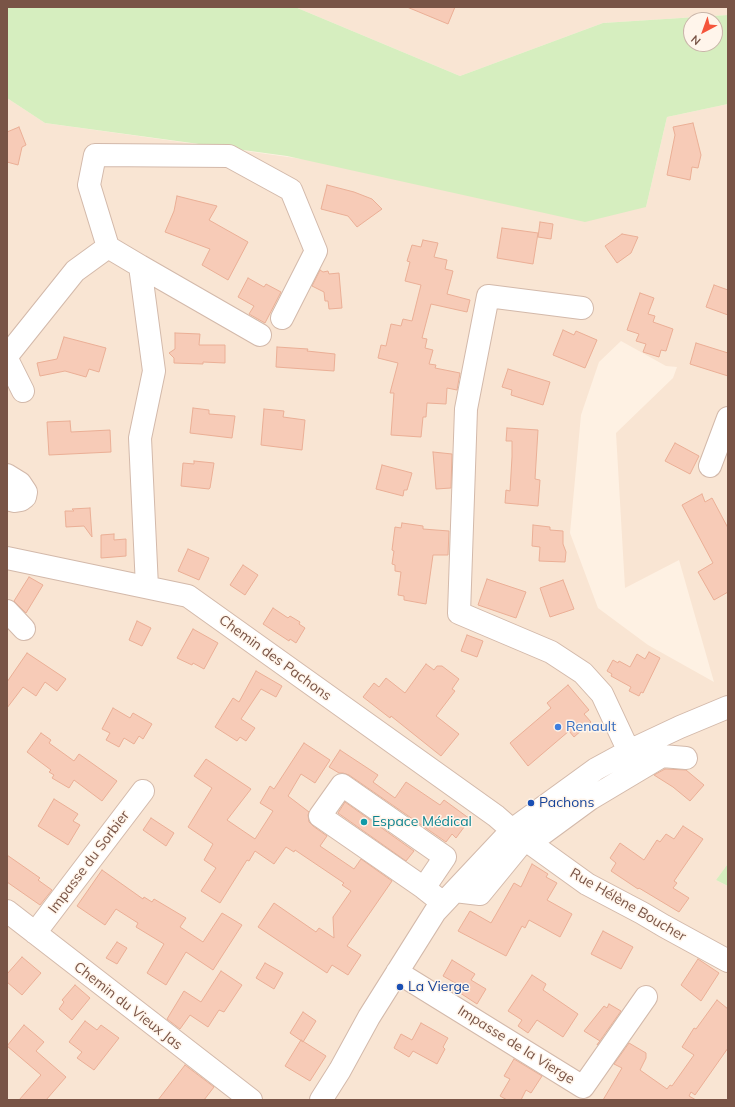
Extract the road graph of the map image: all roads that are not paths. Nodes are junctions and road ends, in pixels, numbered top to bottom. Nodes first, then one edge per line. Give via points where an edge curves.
1 (108, 247) junction
2 (140, 266) junction
3 (582, 308) dead end
4 (282, 318) dead end
5 (260, 335) dead end
6 (7, 356) edge
7 (7, 360) edge
8 (24, 391) dead end
9 (728, 418) edge
10 (710, 466) dead end
11 (7, 475) edge
12 (7, 498) edge
13 (7, 558) edge
14 (147, 587) junction
15 (7, 611) edge
16 (24, 629) dead end
17 (728, 707) edge
18 (630, 750) junction
19 (686, 758) dead end
20 (143, 791) dead end
21 (522, 837) junction
22 (424, 888) junction
23 (449, 897) junction
24 (7, 911) edge
25 (35, 933) junction
26 (728, 961) edge
27 (397, 972) junction
28 (646, 997) dead end
29 (340, 1070) junction
30 (250, 1100) edge
31 (321, 1100) edge
32 (331, 1100) edge

1 - 2 street
1 - 4 street via 89,185 94,155 229,156 291,190 316,251
1 - 6 street via 75,271
2 - 5 street
2 - 14 street via 154,371 140,438
3 - 18 street via 488,296 466,409 458,613 551,652 583,673 602,694
7 - 8 street
9 - 10 street
11 - 12 street via 20,483 26,492 21,500
13 - 14 street, Chemin des Pachons
14 - 21 street, Chemin des Pachons via 188,596
15 - 16 street
17 - 18 street
18 - 21 street via 596,769
19 - 21 street via 662,756
20 - 25 street, Impasse du Sorbier
21 - 23 street
21 - 26 street, Rue Hélène Boucher via 587,884
22 - 22 street via 445,857 342,785 320,816
22 - 23 street
23 - 27 street via 435,912
24 - 25 street, Chemin du Vieux Jas
25 - 30 street, Chemin du Vieux Jas
27 - 28 street, Impasse de la Vierge via 583,1087
27 - 29 street
29 - 31 street
29 - 32 street

